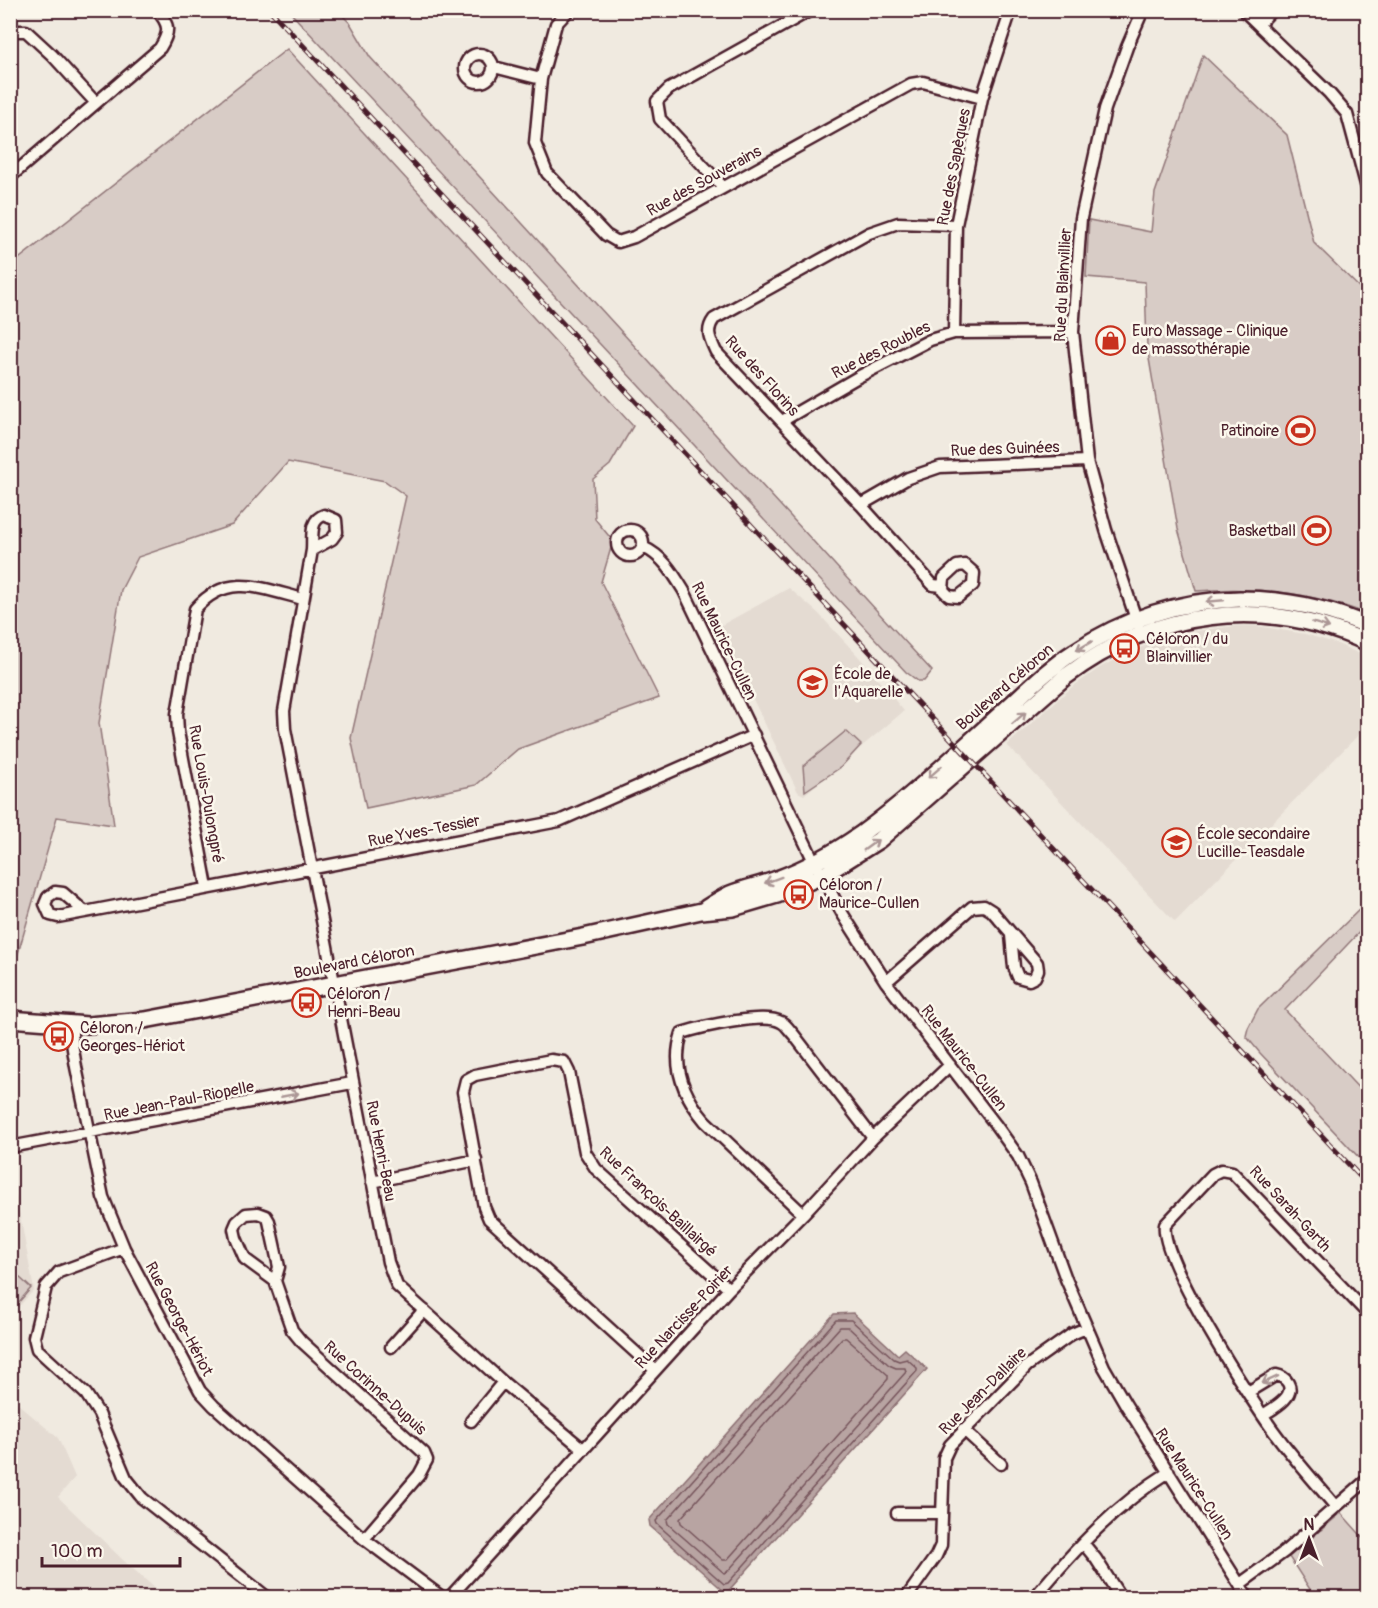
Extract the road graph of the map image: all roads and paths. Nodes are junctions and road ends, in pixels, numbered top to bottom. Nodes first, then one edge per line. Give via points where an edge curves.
1 (157, 10) edge
2 (569, 10) edge
3 (811, 10) edge
4 (1011, 10) edge
5 (1143, 10) edge
6 (1243, 10) edge
7 (1272, 10) edge
8 (1259, 24) junction
9 (10, 35) edge
10 (494, 67) dead end
11 (541, 79) junction
12 (982, 98) junction
13 (96, 102) junction
14 (10, 177) edge
15 (723, 187) junction
16 (1368, 192) edge
17 (956, 225) junction
18 (1073, 332) junction
19 (954, 333) junction
20 (782, 421) junction
21 (1087, 461) junction
22 (861, 505) junction
23 (643, 547) dead end
24 (312, 550) dead end
25 (942, 585) dead end
26 (303, 598) junction
27 (1368, 626) edge
28 (1139, 627) junction
29 (1368, 643) edge
30 (754, 735) junction
31 (312, 868) junction
32 (818, 869) junction
33 (207, 887) junction
34 (85, 912) dead end
35 (1011, 935) dead end
36 (886, 982) junction
37 (334, 984) junction
38 (10, 1019) edge
39 (72, 1024) junction
40 (950, 1065) junction
41 (352, 1083) junction
42 (88, 1133) junction
43 (873, 1138) junction
44 (10, 1147) edge
45 (476, 1160) junction
46 (372, 1182) junction
47 (803, 1214) junction
48 (124, 1248) junction
49 (275, 1281) junction
50 (729, 1288) junction
51 (424, 1310) junction
52 (1368, 1314) edge
53 (1086, 1328) junction
54 (391, 1347) dead end
55 (655, 1370) junction
56 (503, 1382) junction
57 (1248, 1392) junction
58 (1263, 1415) junction
59 (471, 1421) dead end
60 (963, 1429) junction
61 (583, 1449) junction
62 (1001, 1464) dead end
63 (1169, 1472) junction
64 (1368, 1479) edge
65 (1336, 1507) junction
66 (897, 1513) dead end
67 (942, 1513) junction
68 (364, 1539) junction
69 (1083, 1543) junction
70 (1240, 1584) junction
71 (268, 1598) edge
72 (442, 1598) edge
73 (449, 1598) edge
74 (906, 1598) edge
75 (1034, 1598) edge
76 (1120, 1598) edge
77 (1248, 1598) edge

1 - 13 street via 168,36 160,48
2 - 11 street, Rue des Souverains via 556,24
3 - 15 street via 669,89 657,101 660,119
4 - 12 street, Rue des Sapèques
5 - 18 street, Rue du Blainvillier via 1105,109 1081,218
6 - 8 street
7 - 8 street
8 - 16 street via 1347,114
9 - 13 street via 14,31 26,32
10 - 11 street
11 - 15 street, Rue des Souverains via 536,143 548,173 606,235 618,242 634,237
12 - 15 street, Rue des Souverains via 923,82 911,84
12 - 17 street, Rue des Sapèques
13 - 14 street
17 - 19 street, Rue des Sapèques
17 - 20 street, Rue des Florins via 898,223 869,233 714,319 708,327 716,352
18 - 19 street, Rue des Roubles
18 - 21 street, Rue du Blainvillier
19 - 20 street, Rue des Roubles via 930,340
20 - 22 street, Rue des Florins
21 - 22 street, Rue des Guinées via 940,467 908,478
21 - 28 street, Rue du Blainvillier
22 - 25 street, Rue des Florins via 933,585
23 - 30 street, Rue Maurice-Cullen via 655,552 684,591
24 - 26 street
26 - 31 street via 284,711
26 - 33 street, Rue Louis-Dulongpré via 248,585 231,586 206,596 195,609 177,714
27 -> 28 street, Boulevard Céloron via 1313,607 1251,599 1220,600 1155,612
28 -> 29 street, Boulevard Céloron via 1194,618 1257,615 1311,622
28 - 32 street, Boulevard Céloron via 1073,672 886,834 859,854
30 - 31 street, Rue Yves-Tessier via 559,821
30 - 32 street, Rue Maurice-Cullen
31 - 33 street, Rue Yves-Tessier
31 - 37 street
32 - 36 street, Rue Maurice-Cullen via 853,933
32 - 37 street, Boulevard Céloron via 756,902 733,908 701,911
33 - 34 street, Rue Yves-Tessier
35 - 36 street via 992,911 984,906 972,907
36 - 40 street, Rue Maurice-Cullen
37 - 39 street, Boulevard Céloron via 134,1022
37 - 41 street, Rue Henri-Beau
38 - 39 street, Boulevard Céloron
39 - 42 street, Rue George-Hériot
40 - 43 street, Rue Narcisse-Poirier
40 - 53 street, Rue Maurice-Cullen via 1005,1136 1024,1168
42 -> 41 street, Rue Jean-Paul-Riopelle
41 - 46 street, Rue Henri-Beau
42 - 44 street, Rue Jean-Paul-Riopelle
42 - 48 street, Rue George-Hériot via 103,1197
43 - 47 street, Rue Narcisse-Poirier
43 - 47 street via 780,1021 761,1018 682,1033 676,1049 682,1086 692,1106
45 - 46 street
45 - 50 street, Rue François-Baillairgé via 463,1092 466,1080 551,1060 564,1062 589,1159
45 - 55 street, Rue François-Baillairgé via 489,1219
46 - 51 street, Rue Henri-Beau via 388,1262 397,1286
47 - 50 street, Rue Narcisse-Poirier
48 - 68 street, Rue George-Hériot via 200,1390
48 - 71 street via 58,1272 46,1287 34,1338 37,1349 86,1394 99,1414 126,1479 141,1498
49 - 49 street, Rue Corinne-Dupuis via 279,1267 269,1221 258,1213 246,1214 234,1229 240,1248 245,1259
49 - 68 street, Rue Corinne-Dupuis via 292,1330 301,1341 424,1453 427,1460
50 - 55 street, Rue Narcisse-Poirier
51 - 54 street
51 - 56 street, Rue Henri-Beau
52 - 57 street, Rue Sarah-Garth via 1236,1174 1227,1170 1215,1172 1168,1221 1165,1233 1193,1301
53 - 60 street, Rue Jean-Dallaire via 1034,1360
53 - 63 street, Rue Maurice-Cullen via 1111,1380
55 - 61 street, Rue Narcisse-Poirier
56 - 59 street
56 - 61 street, Rue Henri-Beau
57 - 58 street, Rue Sarah-Garth
58 -> 57 street via 1287,1395 1290,1388 1286,1381 1276,1375
58 - 65 street, Rue Sarah-Garth
60 - 62 street
60 - 67 street, Rue Jean-Dallaire via 944,1458
61 - 73 street, Rue Narcisse-Poirier
63 - 69 street via 1123,1504
63 - 70 street, Rue Maurice-Cullen
64 - 65 street
65 - 70 street
66 - 67 street
67 - 74 street, Rue Jean-Dallaire via 939,1551
68 - 72 street, Rue George-Hériot
69 - 75 street
69 - 76 street
70 - 77 street, Rue Maurice-Cullen

